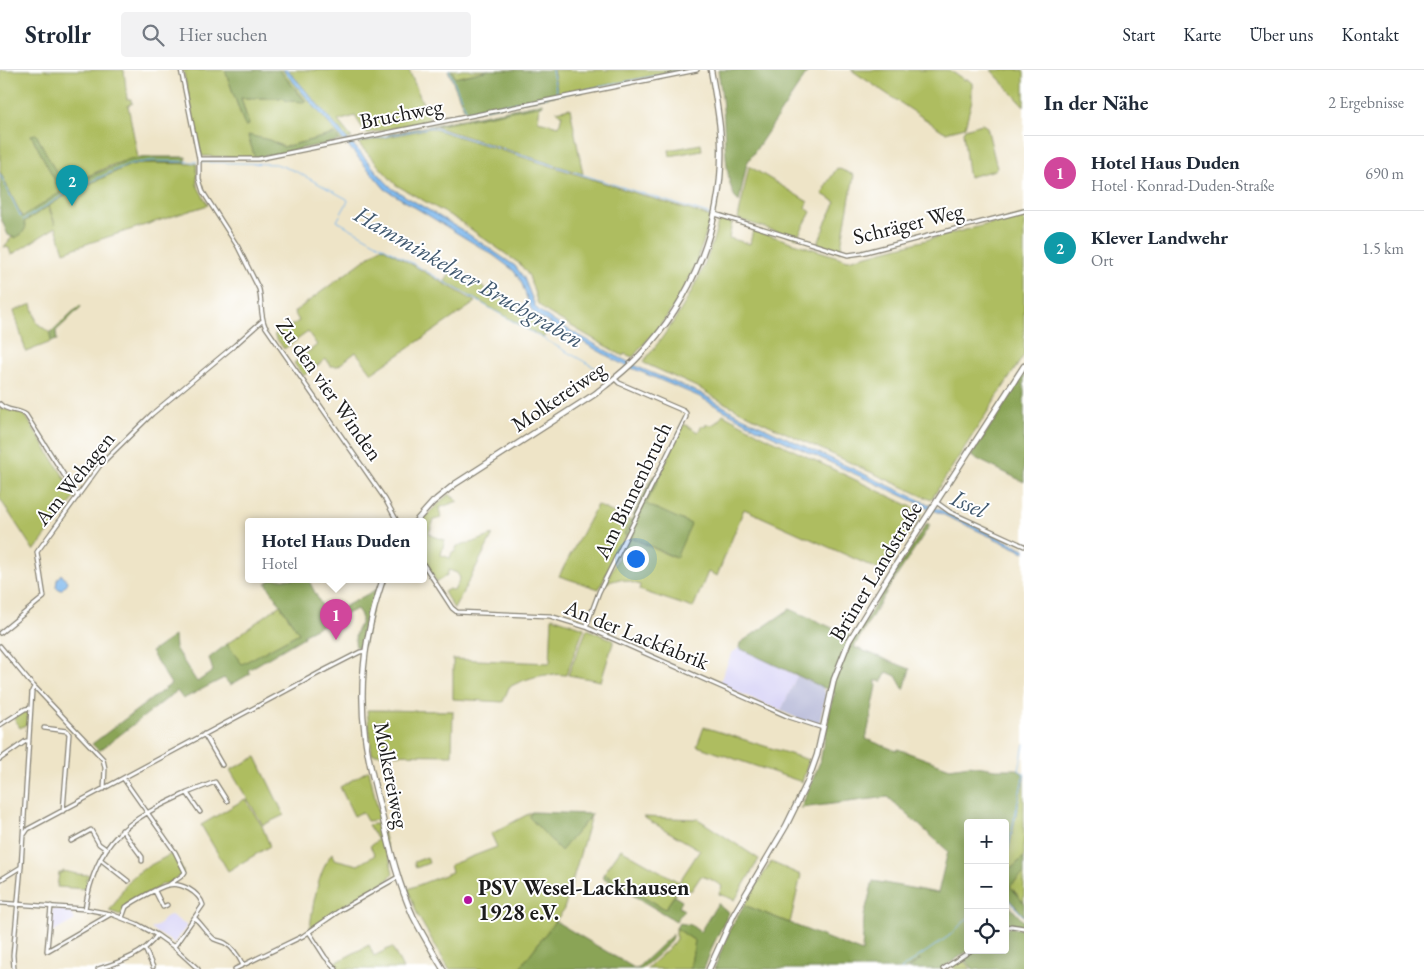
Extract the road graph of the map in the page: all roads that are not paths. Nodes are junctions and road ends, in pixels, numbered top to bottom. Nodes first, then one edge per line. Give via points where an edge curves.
1 (180, 70) edge
2 (697, 70) edge
3 (711, 70) edge
4 (199, 159) junction
5 (1024, 211) edge
6 (715, 214) junction
7 (262, 321) junction
8 (1024, 366) edge
9 (615, 379) junction
10 (0, 404) edge
11 (78, 496) junction
12 (936, 503) junction
13 (395, 518) edge
14 (419, 518) edge
15 (1024, 546) edge
16 (427, 570) edge
17 (382, 583) edge
18 (586, 627) junction
19 (0, 633) edge
20 (0, 646) edge
21 (366, 651) junction
22 (34, 687) junction
23 (31, 708) junction
24 (0, 725) edge
25 (44, 728) dead end
26 (824, 728) junction
27 (204, 734) junction
28 (29, 741) junction
29 (0, 759) edge
30 (222, 765) dead end
31 (123, 778) junction
32 (104, 789) junction
33 (187, 793) junction
34 (227, 801) dead end
35 (63, 811) junction
36 (200, 812) dead end
37 (147, 813) junction
38 (122, 830) junction
39 (24, 835) junction
40 (71, 841) dead end
41 (106, 849) junction
42 (100, 859) junction
43 (142, 861) dead end
44 (22, 867) junction
45 (398, 877) junction
46 (0, 880) edge
47 (128, 881) dead end
48 (170, 885) junction
49 (155, 891) junction
50 (0, 903) edge
51 (18, 904) junction
52 (167, 905) dead end
53 (51, 906) junction
54 (85, 909) junction
55 (111, 914) junction
56 (122, 918) junction
57 (195, 918) junction
58 (1009, 927) edge
59 (1024, 928) edge
60 (309, 932) junction
61 (157, 935) junction
62 (174, 947) junction
63 (145, 949) junction
64 (966, 954) edge
65 (243, 965) junction
66 (153, 967) dead end
67 (14, 969) edge
68 (98, 969) edge
69 (198, 969) edge
70 (235, 969) edge
71 (336, 969) edge
72 (443, 969) edge
73 (710, 969) edge
74 (943, 969) edge

1 - 4 street
2 - 4 street, Bruchweg via 258,159
3 - 6 main road, Molkereiweg via 721,142
4 - 7 street, Zu den vier Winden via 203,192 238,247 259,289
5 - 6 street, Schräger Weg via 848,255
6 - 9 main road, Molkereiweg via 700,262 682,299 660,332
7 - 11 street, Am Wehagen via 152,414 101,464
7 - 13 street, Zu den vier Winden
8 - 12 main road, Brüner Landstraße
9 - 14 main road, Molkereiweg via 456,484
9 - 18 street, Am Binnenbruch via 684,411 686,417 599,592
10 - 11 street via 4,409 21,411 26,415
11 - 19 street, Am Wehagen via 37,552 44,598
12 - 15 street
12 - 26 main road, Brüner Landstraße via 849,641 834,679
16 - 18 street, An der Lackfabrik via 457,612 550,616
17 - 21 main road, Molkereiweg via 370,622
18 - 26 street, An der Lackfabrik via 789,717
20 - 22 street
21 - 27 street
21 - 45 main road, Molkereiweg via 362,702 365,737
22 - 23 street
22 - 32 street via 103,759
23 - 24 street
23 - 28 street
25 - 35 street via 64,730 68,734
26 - 73 main road, Brüner Landstraße via 814,767 800,800 734,914
27 - 30 street
27 - 31 street
28 - 29 street
28 - 39 street
31 - 32 street
31 - 37 street
32 - 35 street
33 - 34 street via 215,782
33 - 36 street
33 - 37 street
35 - 39 street via 28,829
37 - 38 street
37 - 48 street via 176,852 185,872
38 - 41 street
38 - 43 street
39 - 44 street
40 - 41 street via 91,830
41 - 42 street
42 - 47 street
42 - 54 street
44 - 46 street
44 - 51 street
45 - 60 street
45 - 72 main road, Molkereiweg via 414,916
48 - 49 street
48 - 57 street via 188,888 202,902
49 - 52 street via 163,907
49 - 56 street via 126,907
50 - 51 street
51 - 53 street
51 - 67 street
53 - 54 street
53 - 55 street via 47,951
54 - 55 street
55 - 56 street
56 - 61 street
57 - 62 street
57 - 65 street via 216,941 225,943 237,954
58 - 59 street
60 - 65 street
60 - 71 street
61 - 62 street
61 - 63 street
62 - 69 street
63 - 66 street
63 - 68 street
64 - 74 street
65 - 70 street

